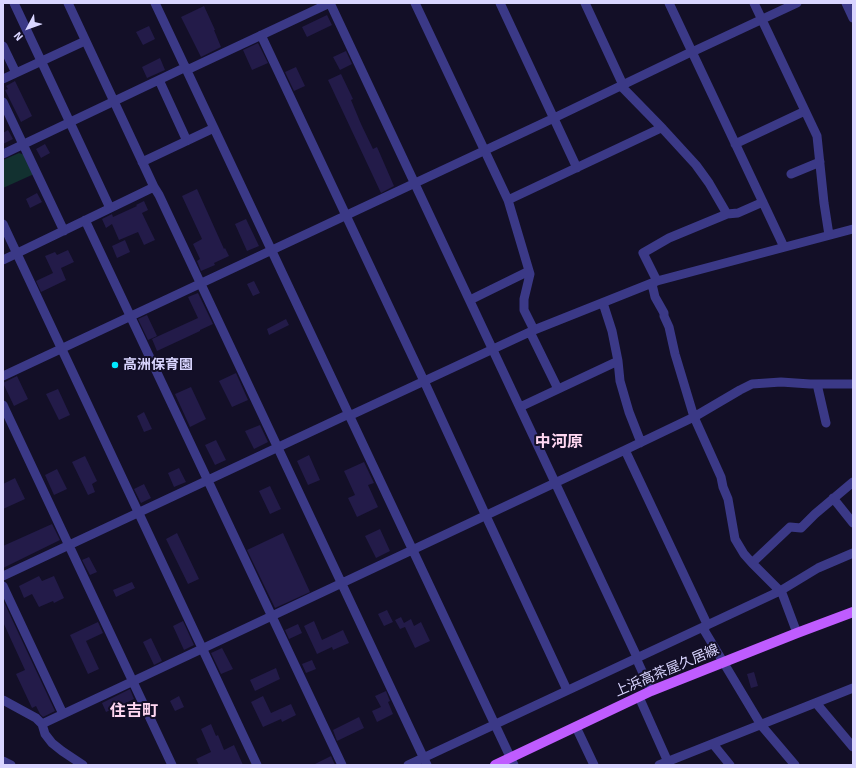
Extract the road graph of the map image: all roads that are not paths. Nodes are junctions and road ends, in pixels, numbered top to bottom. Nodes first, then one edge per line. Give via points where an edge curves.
1 (14, 3) edge
2 (68, 3) edge
3 (156, 3) edge
4 (330, 3) edge
5 (415, 3) edge
6 (500, 3) edge
7 (585, 3) edge
8 (669, 3) edge
9 (754, 3) edge
10 (797, 3) edge
11 (846, 3) edge
12 (853, 18) edge
13 (762, 20) junction
14 (261, 35) junction
15 (85, 40) junction
16 (3, 46) edge
17 (692, 52) junction
18 (41, 61) junction
19 (186, 69) junction
20 (16, 73) junction
21 (3, 79) edge
22 (159, 80) junction
23 (622, 85) junction
24 (3, 102) edge
25 (114, 102) junction
26 (805, 111) junction
27 (554, 118) junction
28 (70, 122) junction
29 (214, 128) junction
30 (661, 128) junction
31 (187, 141) junction
32 (23, 144) junction
33 (736, 144) junction
34 (484, 150) junction
35 (3, 154) edge
36 (142, 162) junction
37 (820, 162) junction
38 (577, 168) junction
39 (791, 174) dead end
40 (415, 183) junction
41 (154, 188) junction
42 (508, 200) junction
43 (763, 202) junction
44 (110, 208) junction
45 (727, 214) junction
46 (345, 215) junction
47 (86, 220) junction
48 (3, 224) edge
49 (853, 229) edge
50 (64, 231) junction
51 (829, 235) junction
52 (784, 247) junction
53 (272, 250) junction
54 (16, 253) junction
55 (3, 260) edge
56 (529, 271) junction
57 (655, 282) junction
58 (200, 284) junction
59 (470, 300) junction
60 (603, 303) junction
61 (131, 316) junction
62 (532, 331) junction
63 (61, 349) junction
64 (493, 349) junction
65 (618, 361) junction
66 (3, 376) edge
67 (424, 381) junction
68 (818, 384) junction
69 (853, 384) edge
70 (558, 389) junction
71 (3, 405) edge
72 (520, 407) junction
73 (349, 415) junction
74 (694, 417) junction
75 (826, 424) dead end
76 (640, 443) junction
77 (277, 448) junction
78 (626, 450) junction
79 (208, 480) junction
80 (556, 482) junction
81 (853, 482) edge
82 (833, 498) junction
83 (138, 513) junction
84 (486, 516) junction
85 (853, 523) edge
86 (69, 546) junction
87 (412, 550) junction
88 (853, 553) edge
89 (752, 563) junction
90 (3, 576) edge
91 (341, 584) junction
92 (3, 586) edge
93 (780, 591) junction
94 (853, 613) edge
95 (272, 616) junction
96 (707, 624) junction
97 (797, 633) junction
98 (202, 649) junction
99 (637, 657) junction
100 (724, 662) junction
101 (133, 681) junction
102 (853, 688) edge
103 (567, 690) junction
104 (651, 692) junction
105 (639, 697) junction
106 (3, 700) edge
107 (816, 703) junction
108 (63, 714) junction
109 (42, 724) junction
110 (495, 724) junction
111 (761, 725) junction
112 (576, 728) junction
113 (713, 744) junction
114 (853, 746) edge
115 (3, 761) edge
116 (512, 761) edge
117 (425, 762) edge
118 (666, 764) edge
119 (11, 765) edge
120 (83, 765) edge
121 (172, 765) edge
122 (257, 765) edge
123 (342, 765) edge
124 (408, 765) edge
125 (495, 765) edge
126 (594, 765) edge
127 (730, 765) edge
128 (795, 765) edge

1 - 18 street
2 - 15 street
3 - 19 street
4 - 14 street
4 - 40 street
5 - 34 street
6 - 27 street
7 - 23 street
8 - 17 street
9 - 13 street
10 - 13 street
11 - 12 street
13 - 17 street
13 - 26 street
14 - 19 street
14 - 46 street
15 - 18 street
15 - 25 street
16 - 20 street
17 - 23 street
17 - 33 street
18 - 20 street
18 - 28 street
19 - 22 street
19 - 29 street
20 - 21 street
22 - 25 street
22 - 31 street
23 - 27 street
23 - 30 street
24 - 32 street
25 - 28 street
25 - 36 street
26 - 33 street
26 - 37 street via 817,136
27 - 34 street
27 - 38 street
28 - 32 street
28 - 44 street
29 - 31 street
29 - 53 street
30 - 38 street
30 - 45 street via 709,182
31 - 36 street
32 - 35 street
32 - 50 street
33 - 43 street
34 - 40 street
34 - 42 street
36 - 41 street
37 - 39 street
37 - 51 street
38 - 42 street
40 - 46 street
40 - 59 street
41 - 44 street
41 - 58 street
42 - 56 street
43 - 45 street via 738,213
43 - 52 street
44 - 47 street
45 - 57 street via 669,238 643,253
46 - 53 street
46 - 67 street
47 - 50 street
47 - 61 street
48 - 54 street
49 - 51 street
50 - 54 street
51 - 52 street
52 - 57 street
53 - 58 street
53 - 73 street
54 - 55 street
54 - 63 street
56 - 59 street
56 - 62 street via 524,310
57 - 60 street
57 - 74 street via 655,297 669,327
58 - 61 street
58 - 77 street
59 - 64 street
60 - 62 street
60 - 65 street
61 - 63 street
61 - 79 street
62 - 64 street
62 - 70 street
63 - 66 street
63 - 83 street
64 - 67 street
64 - 72 street
65 - 70 street
65 - 76 street via 620,381
67 - 73 street
67 - 84 street
68 - 69 street
68 - 74 street via 752,384
68 - 75 street
70 - 72 street
71 - 86 street
72 - 80 street
73 - 77 street
73 - 87 street
74 - 76 street
74 - 89 street via 721,477 735,538
76 - 78 street
77 - 79 street
77 - 91 street
78 - 80 street
78 - 96 street
79 - 83 street
79 - 95 street
80 - 84 street
80 - 99 street
81 - 82 street
82 - 85 street
82 - 89 street via 801,528 790,526
83 - 86 street
83 - 98 street
84 - 87 street
84 - 103 street
86 - 90 street
86 - 101 street
87 - 91 street
87 - 110 street
88 - 93 street via 818,568
89 - 93 street
91 - 95 street
91 - 117 street
92 - 108 street
93 - 96 street
93 - 97 street
94 - 97 main road, 上浜高茶屋久居線
95 - 98 street
95 - 123 street
96 - 99 street
96 - 100 street via 704,630
97 - 100 main road, 上浜高茶屋久居線
98 - 101 street
98 - 122 street
99 - 103 street
99 - 104 street
100 - 104 main road, 上浜高茶屋久居線
100 - 111 street
101 - 108 street
101 - 121 street
102 - 107 street
103 - 110 street
104 - 105 main road, 上浜高茶屋久居線
105 - 112 main road, 上浜高茶屋久居線
105 - 118 street
106 - 109 street
107 - 111 street
107 - 114 street
108 - 109 street
109 - 120 street via 45,734 52,743
110 - 116 street
110 - 117 street
111 - 113 street
111 - 128 street
112 - 116 main road, 上浜高茶屋久居線
112 - 126 street
113 - 118 street
113 - 127 street
115 - 119 street
116 - 125 main road, 上浜高茶屋久居線
117 - 124 street

